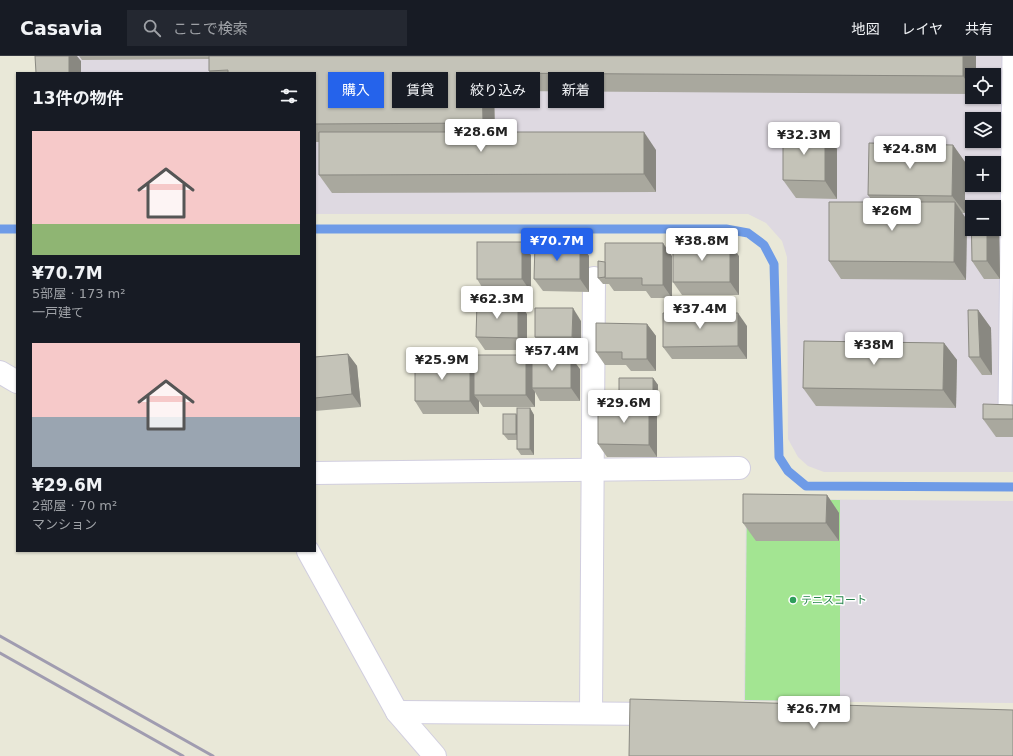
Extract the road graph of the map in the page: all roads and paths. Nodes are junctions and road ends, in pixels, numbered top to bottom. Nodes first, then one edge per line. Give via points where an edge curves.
1 (1009, 56) edge
2 (594, 278) dead end
3 (0, 372) edge
4 (16, 381) edge
5 (1013, 414) edge
6 (739, 468) dead end
7 (593, 470) junction
8 (316, 473) edge
9 (307, 552) edge
10 (397, 712) junction
11 (591, 713) junction
12 (678, 714) edge
13 (435, 756) edge

1 - 5 lane via 1005,414
2 - 7 street
3 - 4 street
6 - 7 street
7 - 8 street
7 - 11 street
9 - 10 street
10 - 11 street
10 - 13 street
11 - 12 street

